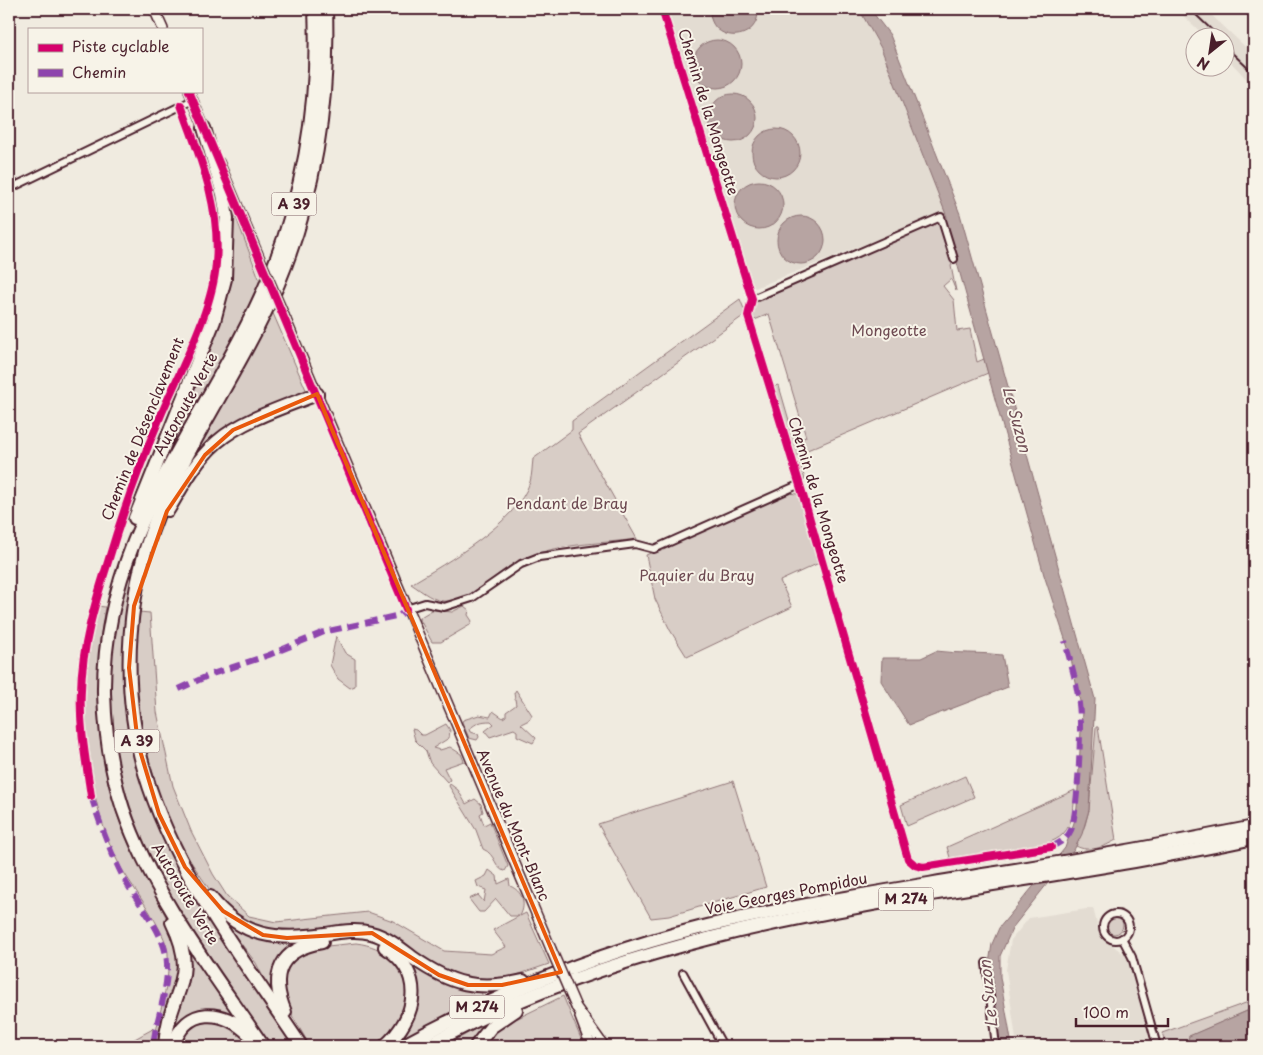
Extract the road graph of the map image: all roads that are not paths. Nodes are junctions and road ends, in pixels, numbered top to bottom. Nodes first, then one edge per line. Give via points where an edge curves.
1 (154, 9) edge
2 (315, 9) edge
3 (326, 9) edge
4 (662, 9) edge
5 (163, 28) edge
6 (191, 95) edge
7 (182, 105) junction
8 (204, 128) junction
9 (9, 189) edge
10 (954, 259) dead end
11 (752, 298) junction
12 (317, 394) junction
13 (798, 485) junction
14 (115, 595) junction
15 (134, 606) junction
16 (406, 609) junction
17 (91, 796) dead end
18 (1254, 827) edge
19 (1254, 838) edge
20 (1051, 847) dead end
21 (185, 867) junction
22 (153, 877) junction
23 (1122, 938) junction
24 (986, 963) dead end
25 (683, 972) dead end
26 (555, 974) junction
27 (564, 985) junction
28 (576, 1007) junction
29 (299, 1044) edge
30 (165, 1046) edge
31 (173, 1046) edge
32 (262, 1046) edge
33 (384, 1046) edge
34 (402, 1046) edge
35 (427, 1046) edge
36 (476, 1046) edge
37 (591, 1046) edge
38 (604, 1046) edge
39 (723, 1046) edge
40 (996, 1046) edge
41 (1157, 1046) edge

1 - 5 main road
2 - 14 highway, Autoroute Verte / A 39 via 315,74 310,126 296,196 281,246 242,335 140,526
3 - 15 highway, Autoroute Verte / A 39 via 322,123 299,224 264,313 164,502 149,542
4 - 11 street, Chemin de la Mongeotte
6 - 7 street
6 - 8 main road, Avenue du Mont-Blanc
7 - 9 street
7 - 17 street, Chemin de Désenclavement via 216,212 215,275 206,309 137,475 88,632 81,709
8 - 12 main road, Avenue du Mont-Blanc, bridge
8 - 14 highway via 226,206 225,279 214,321 130,532
10 - 11 street via 941,217
11 - 13 street, Chemin de la Mongeotte via 748,316
12 - 15 highway via 233,430 216,442 187,479 163,521
12 - 16 main road, Avenue du Mont-Blanc
13 - 16 street via 654,548 635,544 539,557 521,564 472,598 444,607 425,602
13 - 20 street, Chemin de la Mongeotte via 908,859 923,867
14 - 22 highway, Autoroute Verte / A 39 via 105,660 107,731 122,806
15 - 21 highway, Autoroute Verte / A 39 via 129,668 138,744 159,814
16 - 28 main road, Avenue du Mont-Blanc, bridge
18 - 26 highway, Voie Georges Pompidou / M 274 via 776,911 657,940
19 - 27 highway, Voie Georges Pompidou / M 274 via 760,927 652,955
21 - 26 highway via 223,911 242,926 263,935 287,938 352,931 372,933 393,943 439,975 468,985 502,985
21 - 29 highway, Autoroute Verte / A 39
22 - 30 highway via 153,886 180,938 185,956 183,980 169,1017
22 - 32 highway, Autoroute Verte / A 39
23 - 23 street via 1128,923 1123,916 1111,915 1103,924 1104,932 1114,939
23 - 41 street via 1132,957
24 - 40 street
25 - 39 street
26 - 34 highway, Voie Georges Pompidou / M 274 via 474,1009
27 - 35 highway, Voie Georges Pompidou / M 274 via 507,1007
27 - 36 highway via 507,1015 491,1027
28 - 37 main road
28 - 38 main road, Avenue du Mont-Blanc
29 - 33 highway via 278,991 277,979 283,962 293,952 308,945 358,938 376,942 393,953 403,964 411,983 412,1002 408,1018 398,1034
31 - 32 highway via 190,1021 213,1014 236,1022

